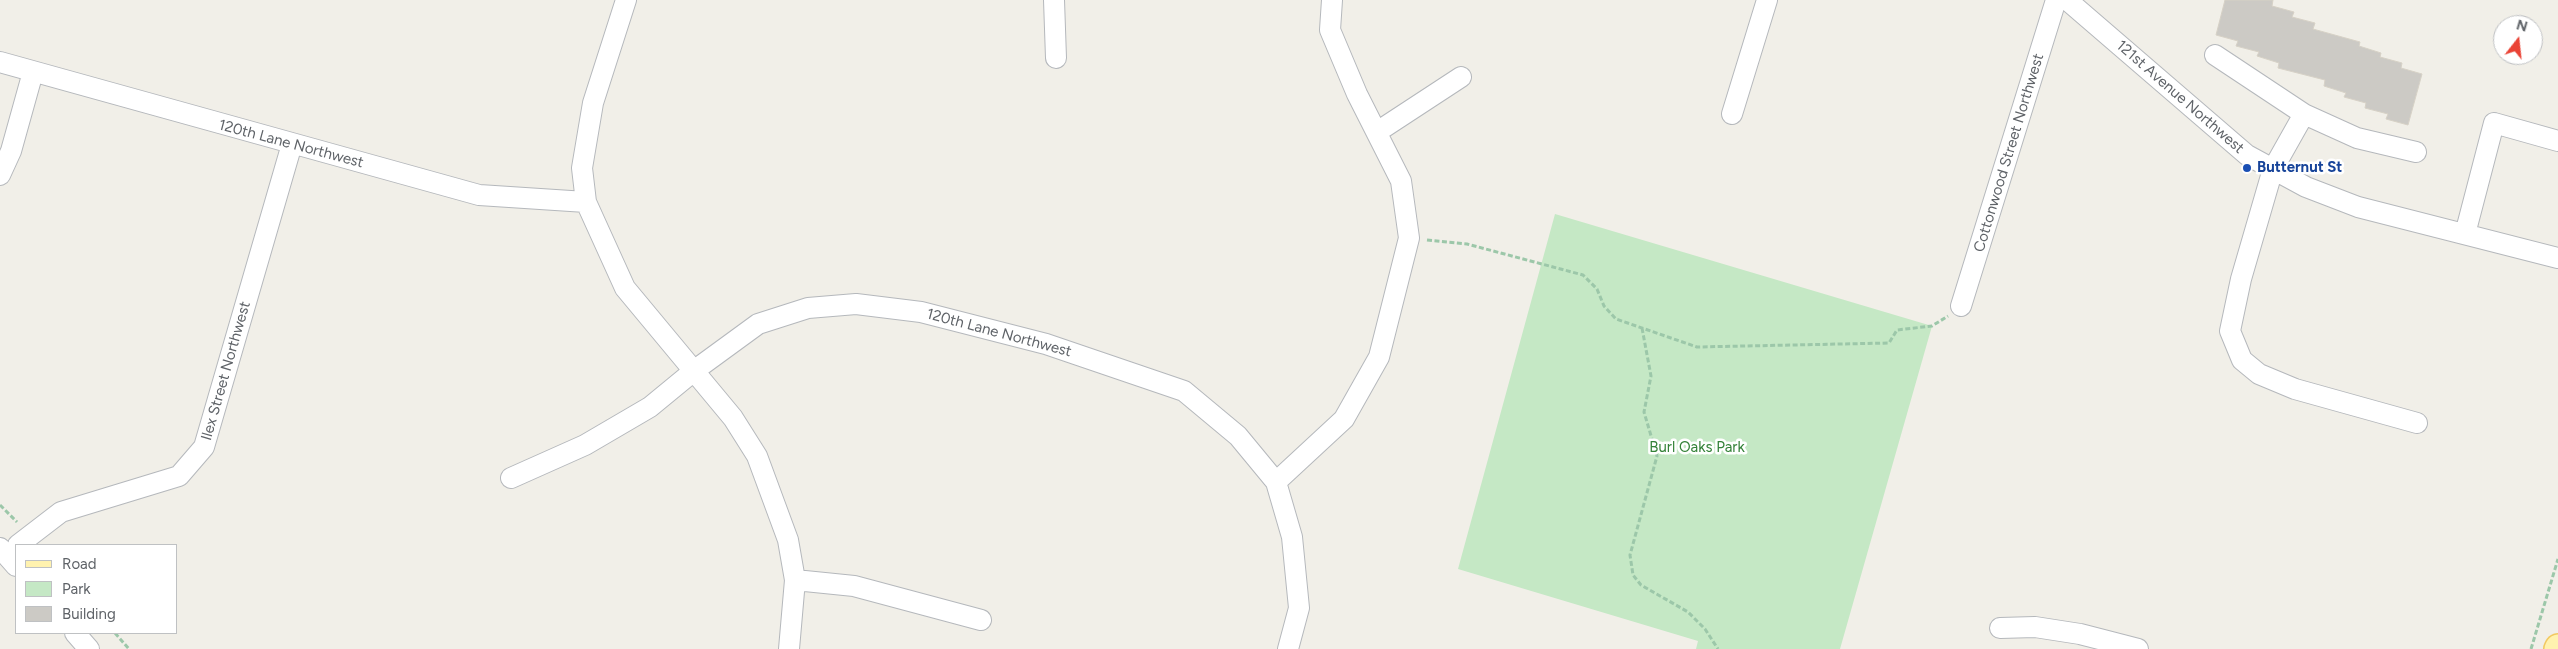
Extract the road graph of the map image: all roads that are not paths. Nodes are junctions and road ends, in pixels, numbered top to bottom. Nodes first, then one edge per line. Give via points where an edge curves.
1 (626, 0) edge
2 (1332, 0) edge
3 (1767, 0) edge
4 (2056, 0) edge
5 (2067, 0) edge
6 (1050, 1) edge
7 (2215, 55) dead end
8 (1056, 58) dead end
9 (0, 62) edge
10 (33, 72) junction
11 (1460, 77) dead end
12 (1732, 114) dead end
13 (2304, 114) junction
14 (1377, 132) junction
15 (2558, 141) edge
16 (292, 144) junction
17 (2416, 152) dead end
18 (2273, 169) junction
19 (0, 174) edge
20 (586, 202) junction
21 (2465, 234) junction
22 (2558, 258) edge
23 (1961, 306) road end
24 (695, 370) junction
25 (2417, 423) dead end
26 (511, 478) dead end
27 (1276, 482) junction
28 (21, 544) edge
29 (795, 580) junction
30 (981, 620) dead end
31 (2000, 628) dead end
32 (76, 634) edge
33 (2078, 641) edge
34 (89, 649) edge
35 (788, 649) edge
36 (1288, 649) edge
37 (2138, 649) edge

1 - 20 street via 593,103 582,168
2 - 14 street via 1330,30
3 - 12 street
4 - 23 street, Cottonwood Street Northwest
5 - 18 street, 121st Avenue Northwest via 2247,154
6 - 8 street
7 - 13 street
9 - 10 street, 120th Lane Northwest
10 - 16 street, 120th Lane Northwest
10 - 19 street via 11,151
11 - 14 street
13 - 17 street via 2357,138
13 - 18 street
14 - 27 street via 1401,181 1409,238 1379,357 1344,419
15 - 21 street via 2494,123
16 - 20 street, 120th Lane Northwest via 480,195
16 - 28 street, Ilex Street Northwest via 204,447 179,476 61,512
18 - 21 street, 121st Avenue Northwest via 2306,187 2358,207
18 - 25 street via 2241,279 2230,331 2242,360 2260,374 2296,389
20 - 24 street via 625,288
21 - 22 street, 121st Avenue Northwest
24 - 26 street, 120th Lane Northwest via 650,407 585,445
24 - 27 street, 120th Lane Northwest via 758,324 808,308 856,304 921,312 1046,344 1184,391 1238,436
24 - 29 street via 733,418 757,456 788,540
27 - 36 street via 1292,537 1299,608
29 - 30 street via 854,586
29 - 35 street
31 - 33 street via 2035,627
32 - 34 street
33 - 37 street

